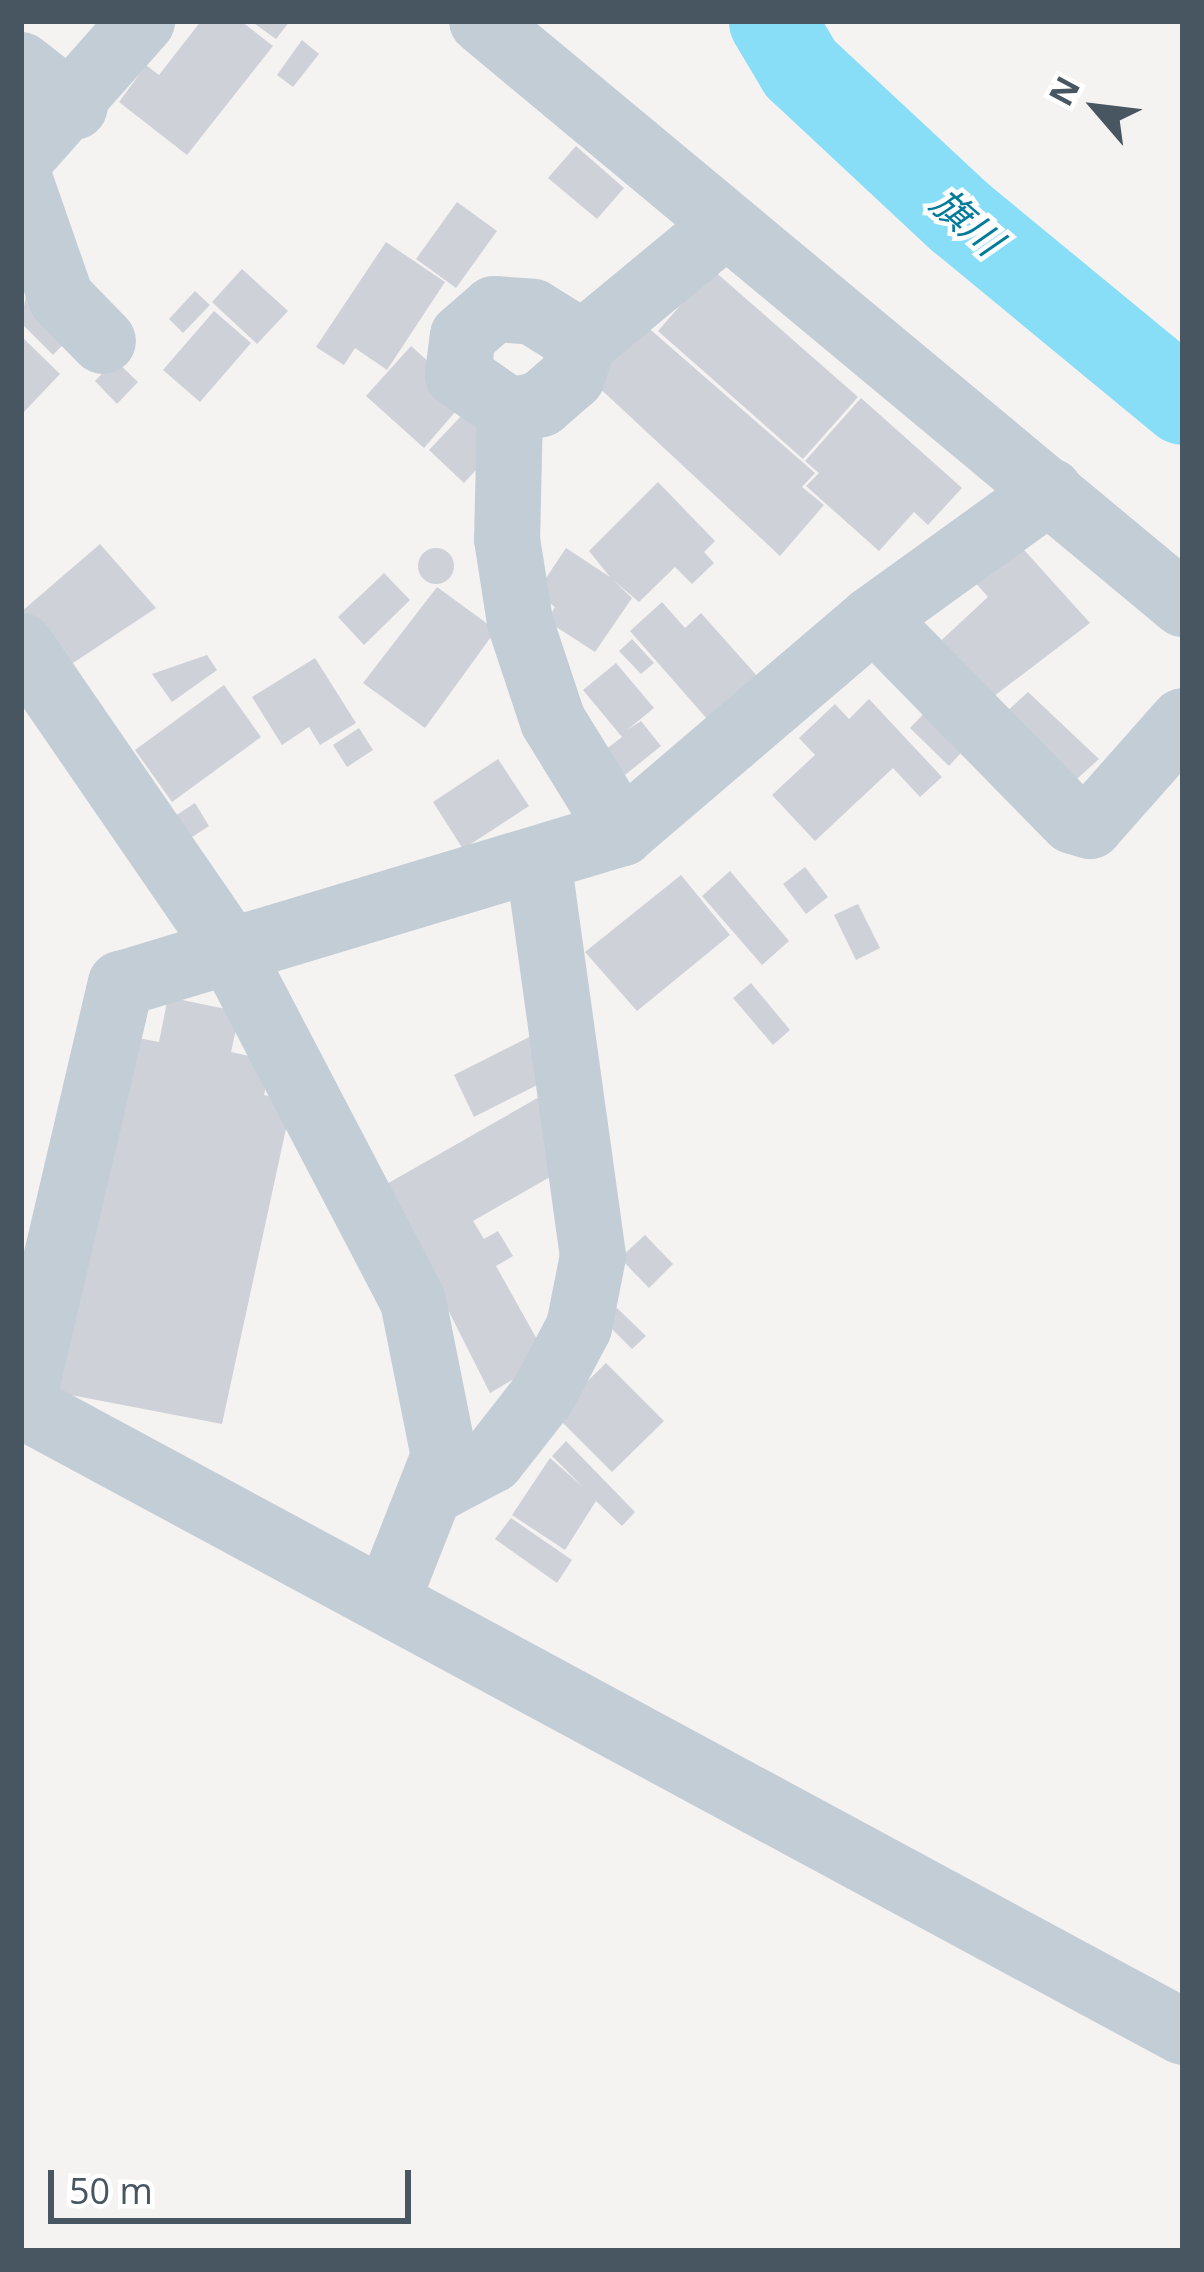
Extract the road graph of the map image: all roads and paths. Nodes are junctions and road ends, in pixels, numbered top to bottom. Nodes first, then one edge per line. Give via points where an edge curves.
1 (142, 21) edge
2 (482, 21) edge
3 (21, 64) edge
4 (75, 107) junction
5 (21, 158) edge
6 (21, 183) edge
7 (723, 226) junction
8 (103, 341) dead end
9 (583, 343) junction
10 (509, 411) junction
11 (1050, 491) junction
12 (1183, 604) edge
13 (874, 618) junction
14 (21, 646) edge
15 (1183, 722) edge
16 (622, 832) junction
17 (538, 862) junction
18 (228, 947) junction
19 (21, 1406) edge
20 (435, 1490) junction
21 (388, 1598) junction
22 (1183, 2032) edge

1 - 4 street
2 - 7 street
3 - 4 street
4 - 5 street
6 - 8 street via 62,298
7 - 9 street
7 - 11 street
9 - 10 street via 572,377 541,404
9 - 10 street via 533,312 494,309 463,336 458,375
10 - 16 street via 507,539 520,622 553,721
11 - 12 street
11 - 13 street
13 - 15 street via 1073,821 1090,826
13 - 16 street
14 - 18 street
16 - 17 street
17 - 18 street
17 - 20 street via 593,1256 579,1327 543,1395 492,1460
18 - 19 street via 121,984 108,1010
18 - 20 street via 413,1301 443,1417
19 - 21 street
20 - 21 street
21 - 22 street

